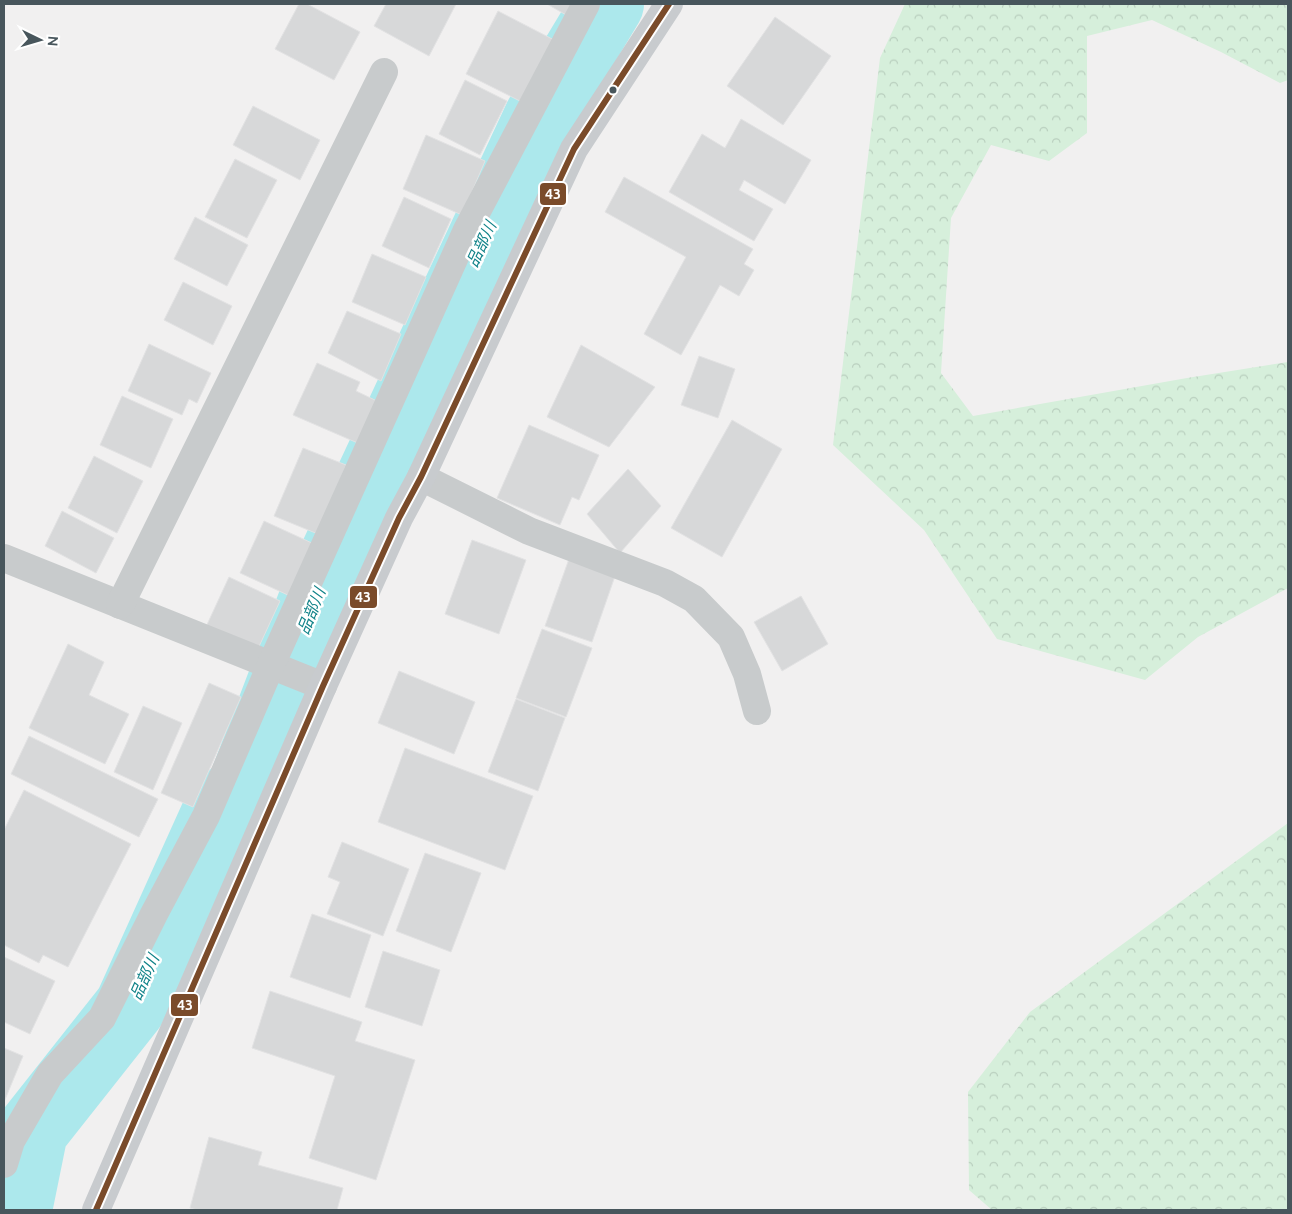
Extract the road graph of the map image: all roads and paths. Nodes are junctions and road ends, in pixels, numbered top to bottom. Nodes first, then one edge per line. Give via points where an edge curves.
1 (586, 4) edge
2 (670, 4) edge
3 (384, 72) dead end
4 (421, 477) junction
5 (4, 558) edge
6 (120, 605) junction
7 (271, 665) junction
8 (323, 686) junction
9 (757, 712) dead end
10 (4, 1164) edge
11 (96, 1210) edge

1 - 7 street via 467,230
2 - 4 street via 574,149
3 - 6 street
4 - 8 street via 399,518
4 - 9 street via 529,531 665,583 694,599 731,637 747,674
5 - 6 street
6 - 7 street
7 - 8 street
7 - 10 street via 206,816 102,1018 50,1074 12,1141
8 - 11 street

